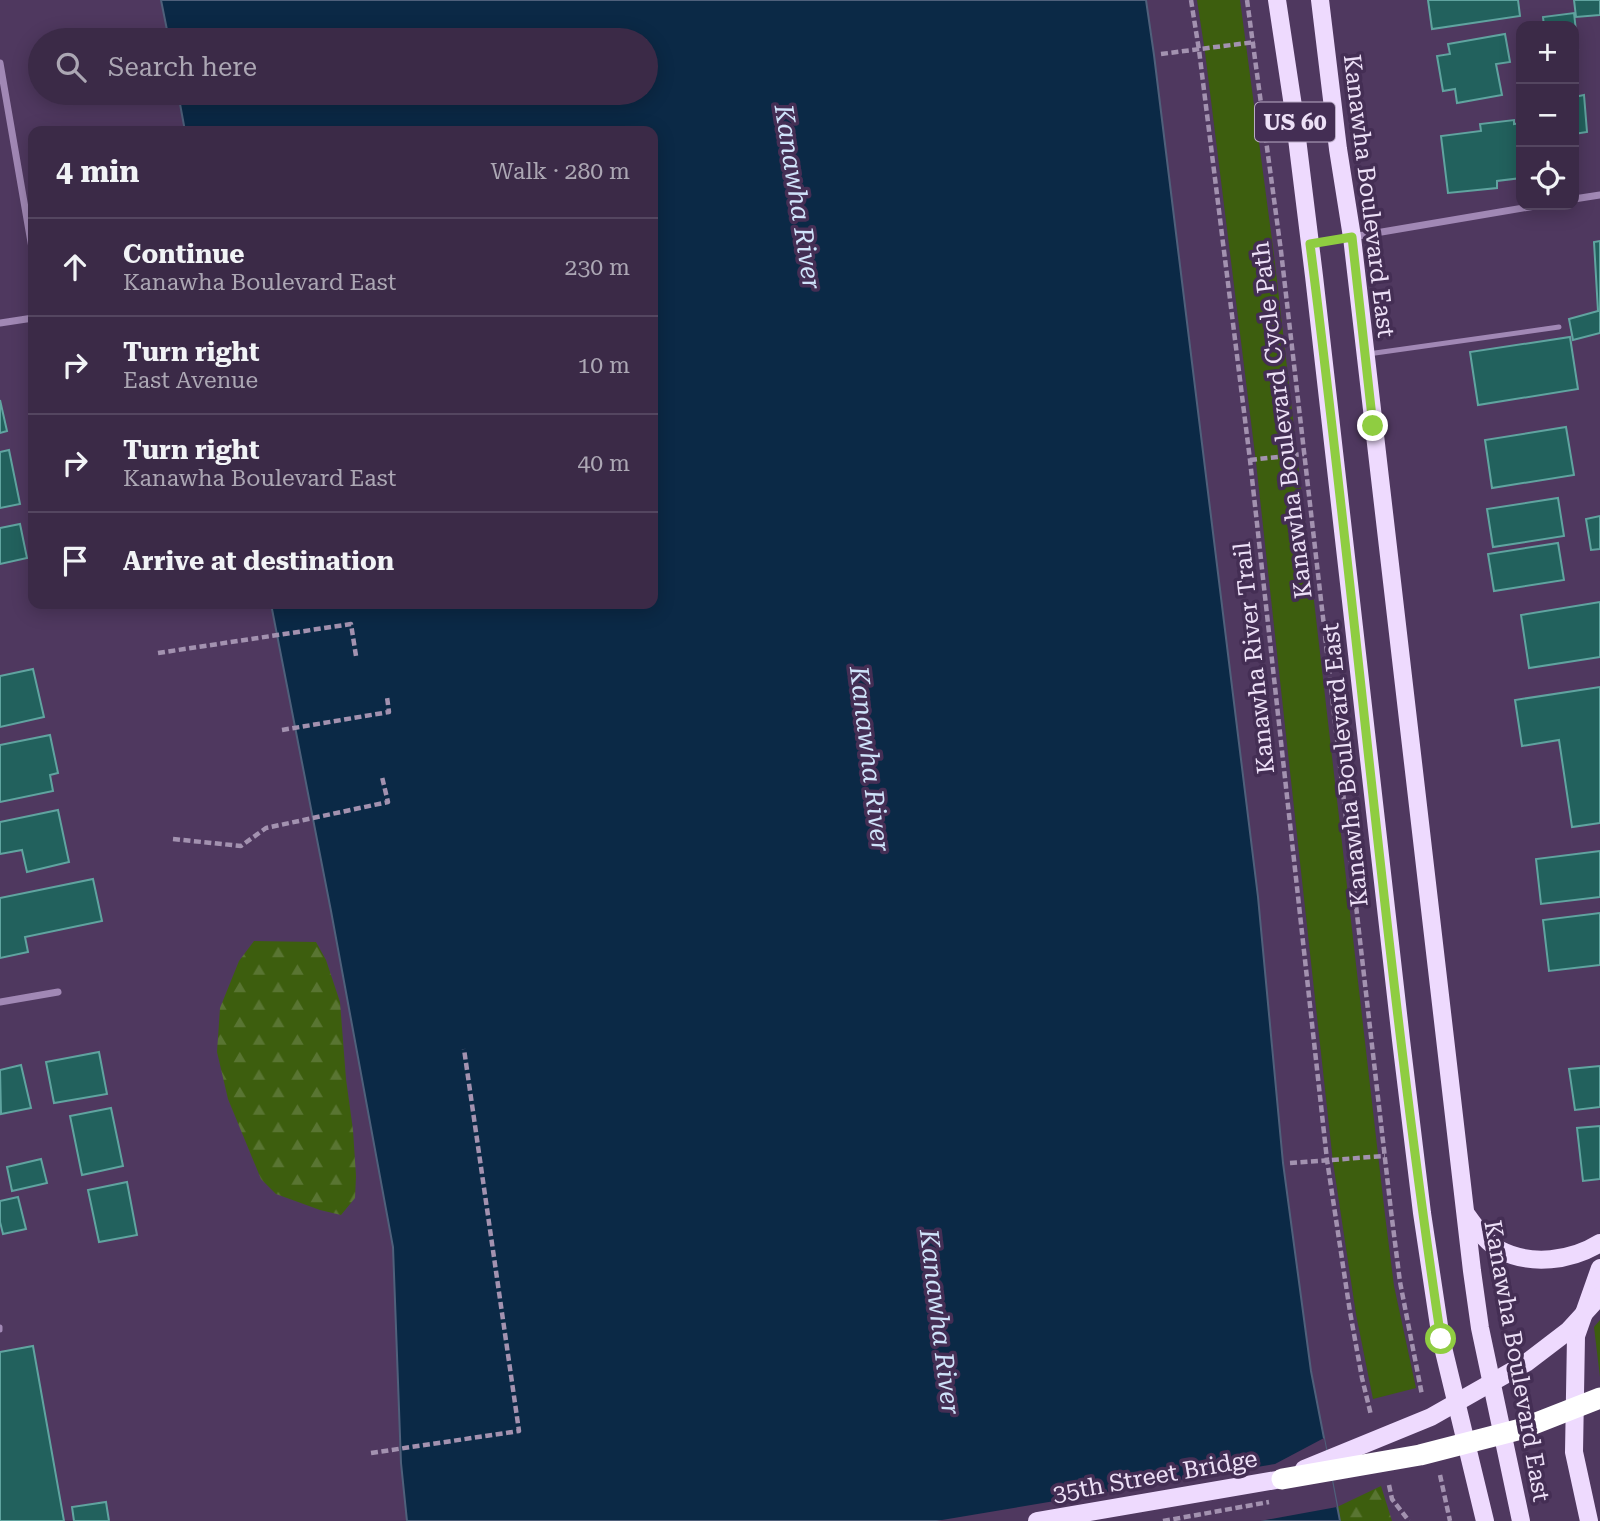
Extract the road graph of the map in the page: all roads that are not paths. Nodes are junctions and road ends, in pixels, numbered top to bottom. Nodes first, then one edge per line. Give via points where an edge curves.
1 (1277, 0) edge
2 (1320, 0) edge
3 (0, 63) edge
4 (1600, 195) edge
5 (1579, 198) edge
6 (1516, 209) edge
7 (28, 225) edge
8 (1352, 237) junction
9 (1310, 244) junction
10 (28, 319) edge
11 (0, 323) edge
12 (1559, 327) dead end
13 (1364, 354) junction
14 (58, 992) dead end
15 (0, 1002) edge
16 (1465, 1212) junction
17 (1600, 1243) edge
18 (1600, 1268) edge
19 (1600, 1296) edge
20 (1600, 1398) edge
21 (1282, 1479) junction
22 (1037, 1521) edge
23 (1485, 1521) edge
24 (1521, 1521) edge
25 (1589, 1521) edge

1 - 9 main road, Kanawha Boulevard East / US 60
2 - 8 main road, Kanawha Boulevard East / US 60
3 - 7 street
4 - 5 street
6 - 8 street
8 - 9 street
8 - 13 main road, Kanawha Boulevard East / US 60
9 - 23 main road, Kanawha Boulevard East / US 60 via 1422,1213 1441,1339
10 - 11 street
12 - 13 lane
13 - 16 main road, Kanawha Boulevard East / US 60
14 - 15 street
16 - 17 main road via 1484,1238 1501,1250 1534,1260 1557,1259
16 - 24 main road, Kanawha Boulevard East / US 60 via 1480,1328
18 - 25 main road via 1576,1336 1574,1452
19 - 21 main road, 35th Street Bridge, bridge via 1568,1331 1527,1363 1431,1417
20 - 21 highway, bridge via 1521,1429 1420,1455
21 - 22 main road, 35th Street Bridge

